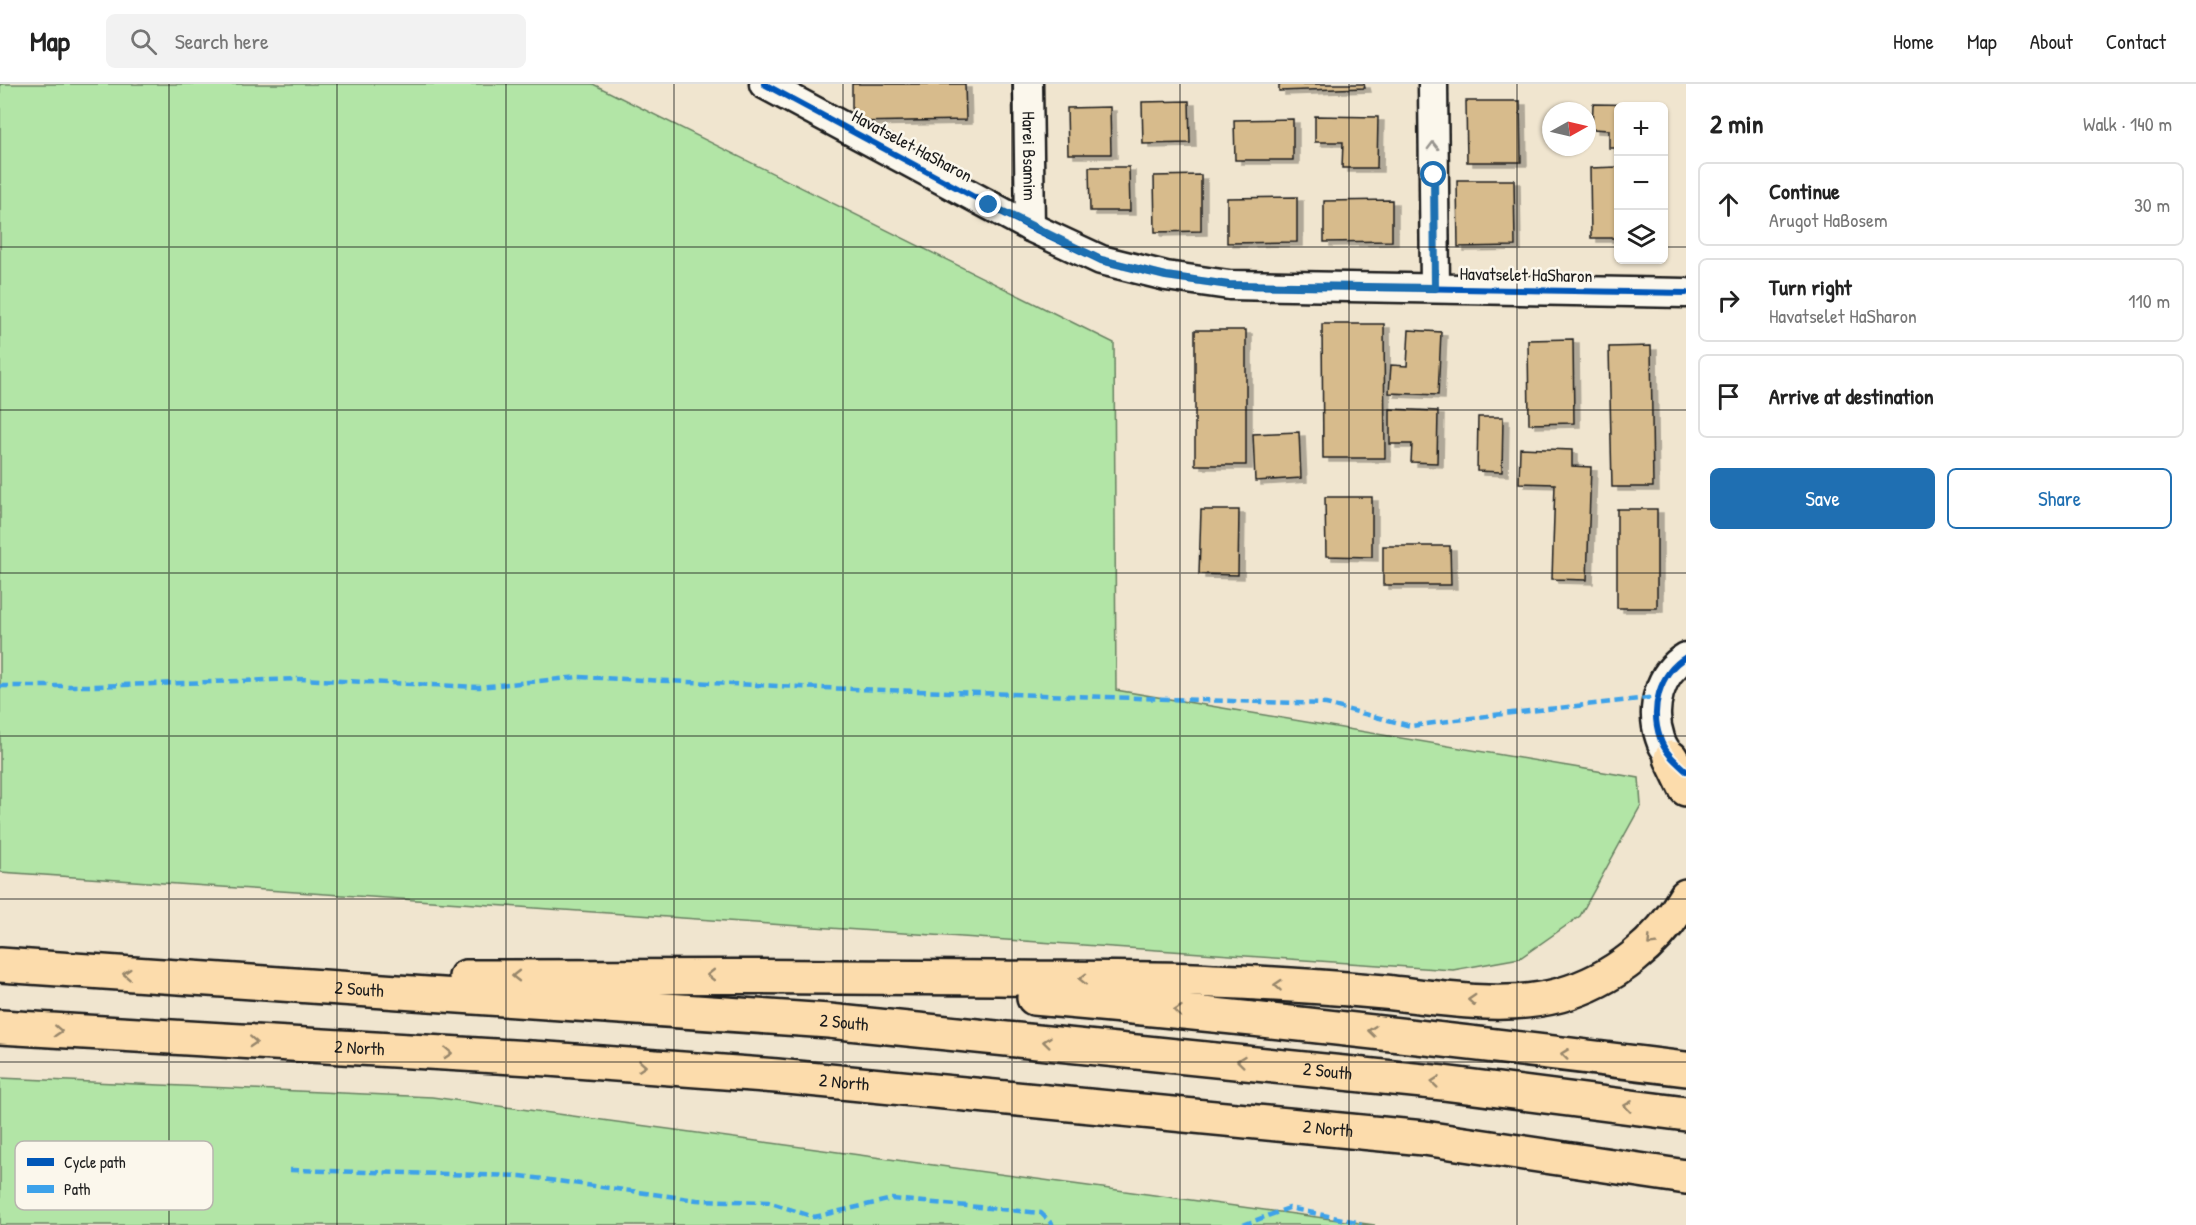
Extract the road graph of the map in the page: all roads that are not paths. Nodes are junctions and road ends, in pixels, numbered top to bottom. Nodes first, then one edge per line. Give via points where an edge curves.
1 (764, 84) edge
2 (1028, 84) edge
3 (1433, 84) edge
4 (1030, 227) junction
5 (1435, 288) junction
6 (1686, 293) edge
7 (1686, 644) edge
8 (1677, 666) edge
9 (1679, 765) edge
10 (1686, 789) edge
11 (1686, 896) edge
12 (0, 966) edge
13 (769, 975) junction
14 (185, 978) junction
15 (0, 1027) edge
16 (1686, 1069) edge
17 (1686, 1114) edge
18 (1686, 1177) edge

1 - 4 street, Havatselet HaSharon
2 - 4 street, Harei Bsamim
5 -> 3 street
4 - 5 street, Havatselet HaSharon via 1101,260 1166,276 1229,285
5 - 6 street, Havatselet HaSharon
7 - 8 street
8 - 9 street via 1657,697 1656,718 1660,740
9 - 10 highway
11 -> 13 highway via 1673,919 1649,946 1621,966 1586,986 1532,1000 1468,1000 1211,980
14 -> 12 highway, 2 South
13 -> 14 highway
16 -> 13 highway via 1200,1012
17 -> 14 highway, 2 South via 1431,1081 830,1021
15 -> 18 highway, 2 North via 777,1076 1424,1138

